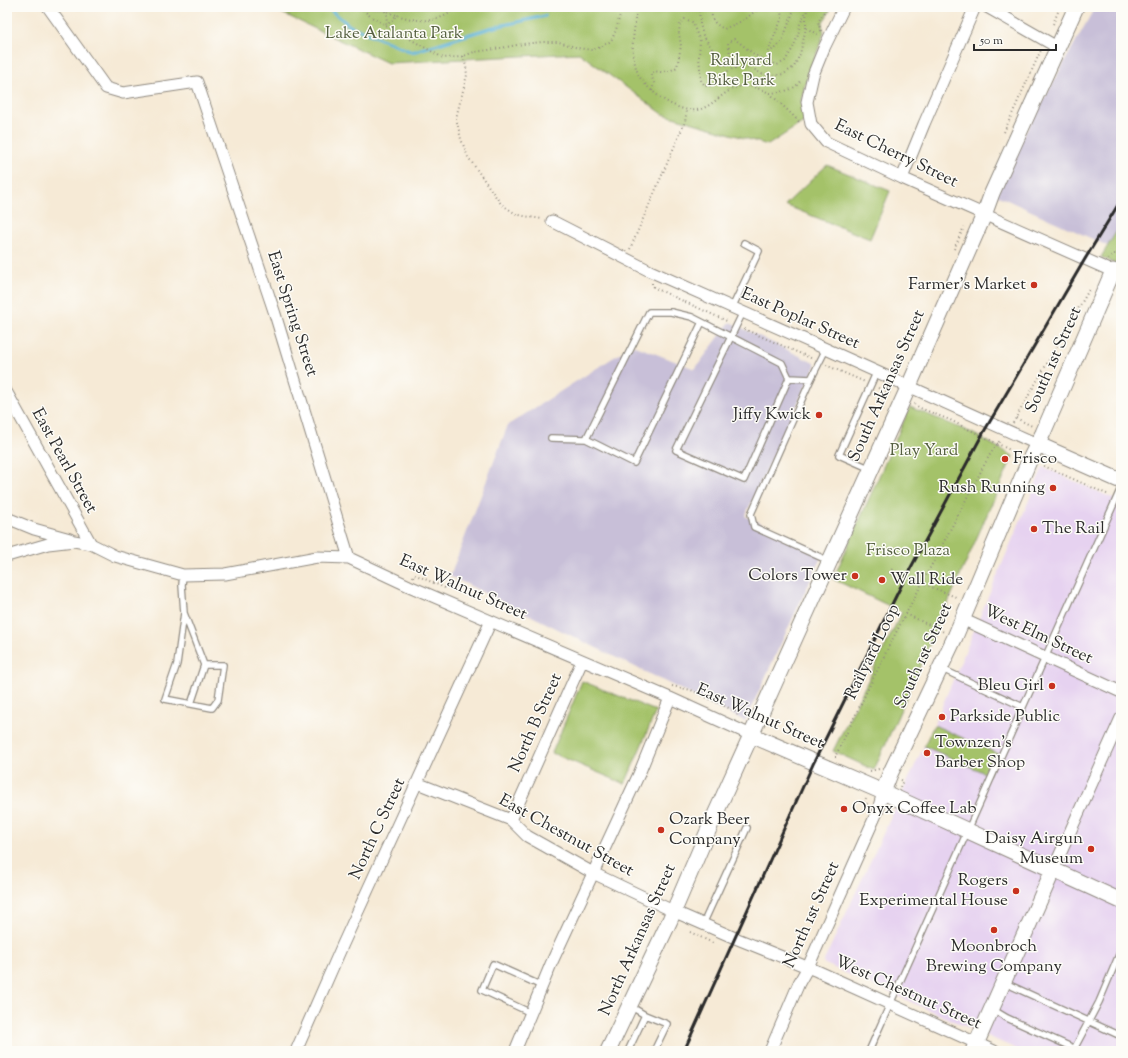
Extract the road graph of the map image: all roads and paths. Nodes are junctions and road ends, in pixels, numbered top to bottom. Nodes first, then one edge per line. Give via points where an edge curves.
1 (48, 7) edge
2 (360, 7) edge
3 (381, 7) edge
4 (437, 7) edge
5 (622, 7) edge
6 (635, 7) edge
7 (699, 7) edge
8 (712, 7) edge
9 (764, 7) edge
10 (776, 7) edge
11 (795, 7) edge
12 (827, 7) edge
13 (844, 7) edge
14 (975, 7) edge
15 (987, 7) edge
16 (1076, 7) edge
17 (807, 8) edge
18 (385, 10) junction
19 (398, 15) junction
20 (386, 26) junction
21 (806, 28) junction
22 (819, 35) junction
23 (817, 41) dead end
24 (1057, 47) junction
25 (768, 52) junction
26 (463, 56) junction
27 (768, 60) junction
28 (801, 79) dead end
29 (652, 91) junction
30 (770, 93) junction
31 (687, 109) junction
32 (804, 128) dead end
33 (902, 178) junction
34 (984, 215) junction
35 (552, 221) joint
36 (744, 243) dead end
37 (1121, 254) edge
38 (626, 259) junction
39 (1114, 268) edge
40 (650, 271) junction
41 (1094, 282) dead end
42 (732, 308) junction
43 (742, 312) junction
44 (702, 322) junction
45 (736, 325) junction
46 (731, 337) junction
47 (826, 349) junction
48 (820, 362) junction
49 (877, 372) junction
50 (789, 378) junction
51 (811, 379) junction
52 (871, 385) junction
53 (909, 386) junction
54 (7, 393) edge
55 (891, 393) dead end
56 (910, 401) dead end
57 (1004, 435) dead end
58 (1036, 436) junction
59 (551, 438) dead end
60 (586, 439) junction
61 (998, 444) junction
62 (1018, 453) dead end
63 (1044, 466) dead end
64 (871, 469) junction
65 (1121, 481) edge
66 (1121, 488) edge
67 (1116, 498) junction
68 (7, 518) edge
69 (74, 541) junction
70 (91, 544) junction
71 (7, 556) edge
72 (349, 558) junction
73 (829, 561) junction
74 (892, 569) dead end
75 (184, 575) junction
76 (922, 584) junction
77 (960, 599) dead end
78 (184, 613) junction
79 (906, 614) junction
80 (962, 619) junction
81 (491, 621) junction
82 (946, 633) dead end
83 (1046, 657) junction
84 (582, 660) junction
85 (204, 665) junction
86 (940, 667) junction
87 (1121, 692) edge
88 (670, 698) junction
89 (191, 704) junction
90 (1023, 707) junction
91 (1121, 718) edge
92 (751, 735) junction
93 (842, 760) dead end
94 (878, 769) dead end
95 (868, 772) dead end
96 (417, 783) junction
97 (884, 792) junction
98 (511, 820) junction
99 (747, 828) dead end
100 (968, 831) junction
101 (1053, 870) junction
102 (593, 873) junction
103 (1121, 902) edge
104 (673, 911) junction
105 (703, 924) junction
106 (1121, 950) edge
107 (808, 967) junction
108 (1004, 983) junction
109 (542, 986) junction
110 (890, 1004) junction
111 (629, 1006) junction
112 (992, 1010) junction
113 (531, 1013) junction
114 (645, 1015) junction
115 (1089, 1021) junction
116 (1121, 1036) edge
117 (975, 1047) edge
118 (1076, 1050) edge
119 (296, 1051) edge
120 (515, 1051) edge
121 (610, 1051) edge
122 (628, 1051) edge
123 (654, 1051) edge
124 (770, 1051) edge
125 (870, 1051) edge
126 (994, 1051) edge

1 - 72 street, East Spring Street via 106,88 123,93 197,82 275,314
2 - 20 path
3 - 18 path
4 - 19 path via 455,9 430,21
5 - 26 path via 611,41 592,50 559,42 542,42 474,52
6 - 29 path via 633,57 640,78
7 - 27 path via 703,35 722,65 728,65 731,59 728,43 734,39 755,56
8 - 9 path via 711,16 715,24 724,29
10 - 25 path via 782,18
11 - 25 path via 782,41
12 - 22 path via 818,22 821,32
13 - 33 street, East Cherry Street via 813,75 807,102 811,124 826,142
14 - 33 street
15 - 24 street
16 - 24 street, South Arkansas Street
17 - 21 path
17 - 27 path via 793,48 785,61 777,65
18 - 19 path
18 - 20 path
19 - 20 path
20 - 26 path via 443,58
21 - 22 path
21 - 29 path via 794,67 784,74 772,76 746,68 734,68 712,86 705,86 701,80 700,41 692,22 685,19 680,23 681,46 677,67 662,73 654,71 651,75 654,83
22 - 23 path
24 - 34 street, South Arkansas Street
25 - 27 path
26 - 35 path via 466,75 456,118 460,139 468,156 501,204 516,214
28 - 30 path via 798,85
29 - 31 path via 668,103
30 - 31 path via 749,86 736,87 697,110
30 - 32 path
31 - 38 path via 685,122
33 - 34 street, East Cherry Street
34 - 39 street, East Cherry Street via 1085,259
34 - 53 street, South Arkansas Street
35 - 38 street, East Poplar Street
36 - 42 lane via 759,251
37 - 39 path via 1114,254
38 - 40 street, East Poplar Street
39 - 58 street, South 1st Street
40 - 42 street, East Poplar Street
40 - 45 path via 652,286 657,290
41 - 58 path via 1016,418 1031,425
42 - 43 street, East Poplar Street
43 - 45 lane
43 - 47 street, East Poplar Street
44 - 46 lane
44 - 60 lane via 671,312 649,312
44 - 60 lane via 634,463
45 - 46 lane
45 - 48 path
46 - 50 lane via 782,363
46 - 50 lane via 676,450 744,480
47 - 48 lane
47 - 49 street, East Poplar Street
48 - 51 lane
48 - 52 path
49 - 52 lane
49 - 53 street, East Poplar Street
50 - 51 lane
51 - 73 lane via 752,514 754,527
52 - 55 path
52 - 64 lane via 840,455
53 - 58 street, East Poplar Street
53 - 64 street, South Arkansas Street
54 - 70 street, East Pearl Street
56 - 61 path
57 - 61 path, Railyard Loop
58 - 65 street
58 - 80 street, South 1st Street via 1029,461
59 - 60 lane
61 - 62 path
61 - 76 path, Railyard Loop via 989,456
63 - 67 path
64 - 73 street, South Arkansas Street
66 - 67 lane
67 - 83 lane
68 - 69 street
69 - 70 street, East Walnut Street
69 - 71 street, East Walnut Street via 48,544
70 - 75 street, East Walnut Street via 114,556
72 - 75 street, East Walnut Street via 317,557 225,574
72 - 81 street, East Walnut Street
73 - 92 street, South Arkansas Street
74 - 76 path via 889,574 894,576 897,571
75 - 78 lane
76 - 77 path
76 - 79 path, Railyard Loop
78 - 85 lane
78 - 89 lane via 177,664 165,699
79 - 82 path
79 - 93 path, Railyard Loop via 835,757
80 - 83 street, West Elm Street
80 - 86 street, South 1st Street
81 - 84 street, East Walnut Street
81 - 96 street, North C Street
83 - 87 street, West Elm Street
83 - 90 lane
84 - 88 street, East Walnut Street
84 - 98 street, North B Street
85 - 89 lane
85 - 89 lane via 222,665 218,700 212,708
86 - 90 lane
86 - 97 street, South 1st Street
88 - 92 street, East Walnut Street
88 - 102 street via 639,774
90 - 100 lane
91 - 101 street
92 - 97 street, East Walnut Street
92 - 104 street, North Arkansas Street
94 - 95 path
96 - 98 street, East Chestnut Street
96 - 119 street, North C Street
97 - 100 street, East Walnut Street
97 - 107 street, North 1st Street
98 - 102 street, East Chestnut Street via 527,836
99 - 105 lane
100 - 101 street, East Walnut Street
100 - 110 lane
101 - 103 street, East Walnut Street
101 - 108 street
102 - 104 street, East Chestnut Street
102 - 109 street
104 - 105 street, East Chestnut Street
104 - 111 street, North Arkansas Street
105 - 107 street, East Chestnut Street
106 - 115 lane
107 - 110 street, West Chestnut Street
107 - 124 street, North 1st Street
108 - 112 street
108 - 115 lane
109 - 113 street
109 - 113 lane via 493,964 482,990
110 - 117 street, West Chestnut Street
110 - 125 lane
111 - 114 lane
111 - 121 street, North Arkansas Street
112 - 117 street
112 - 118 lane
113 - 120 street
114 - 122 lane
114 - 123 lane via 667,1024
115 - 116 lane
115 - 118 lane
117 - 126 street, West Chestnut Street

